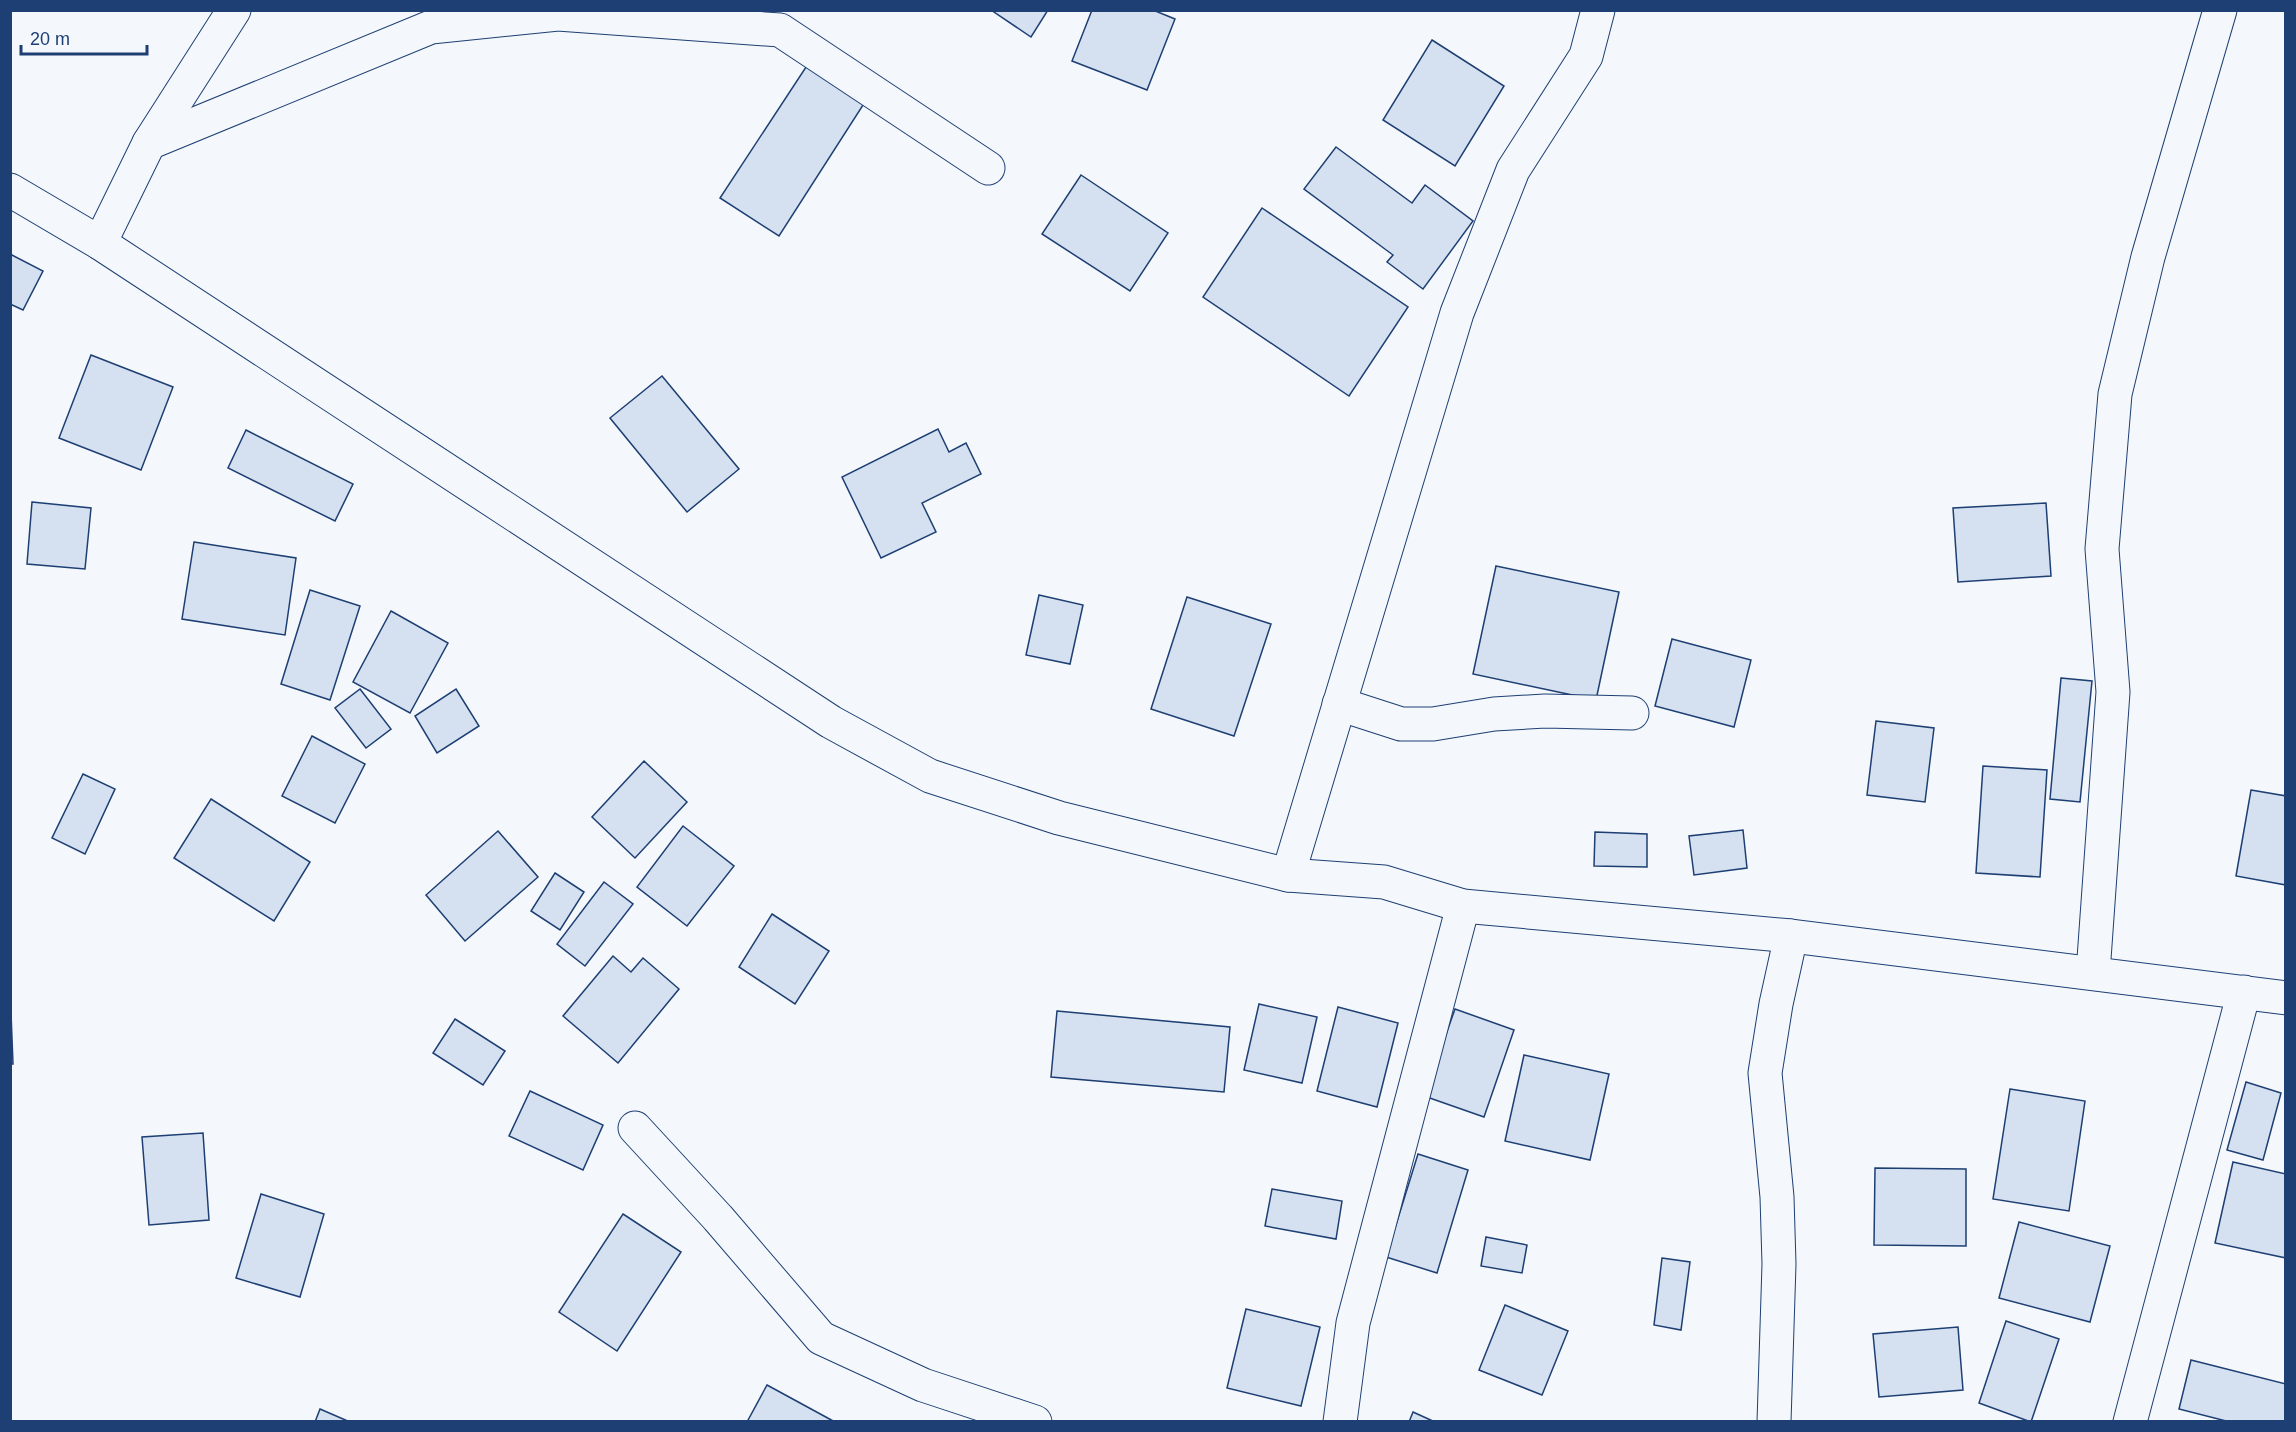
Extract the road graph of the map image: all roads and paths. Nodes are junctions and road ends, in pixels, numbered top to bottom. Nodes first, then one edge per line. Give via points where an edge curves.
1 (234, 10) edge
2 (1598, 10) edge
3 (2220, 10) edge
4 (148, 143) junction
5 (988, 168) dead end
6 (10, 190) edge
7 (100, 243) junction
8 (1339, 704) junction
9 (1632, 712) dead end
10 (1288, 874) junction
11 (1462, 906) junction
12 (1791, 936) junction
13 (2093, 973) junction
14 (2244, 992) junction
15 (2286, 998) edge
16 (635, 1128) dead end
17 (1035, 1422) edge
18 (1340, 1422) edge
19 (1774, 1422) edge
20 (2130, 1422) edge

1 - 4 street
2 - 8 street via 1586,56 1514,170 1457,313
3 - 13 street via 2148,257 2115,393 2102,549 2113,692
4 - 5 street via 431,27 558,14 780,30
4 - 7 street
6 - 7 street
7 - 10 street via 831,722 930,776 1059,818
8 - 9 street via 1401,724 1432,724 1534,711
8 - 10 street
10 - 11 street via 1383,882
11 - 12 street
11 - 18 street via 1353,1323
12 - 13 street
12 - 19 street via 1765,1073 1779,1264
13 - 14 street
14 - 15 street
14 - 20 street
16 - 17 street via 821,1338 923,1385

